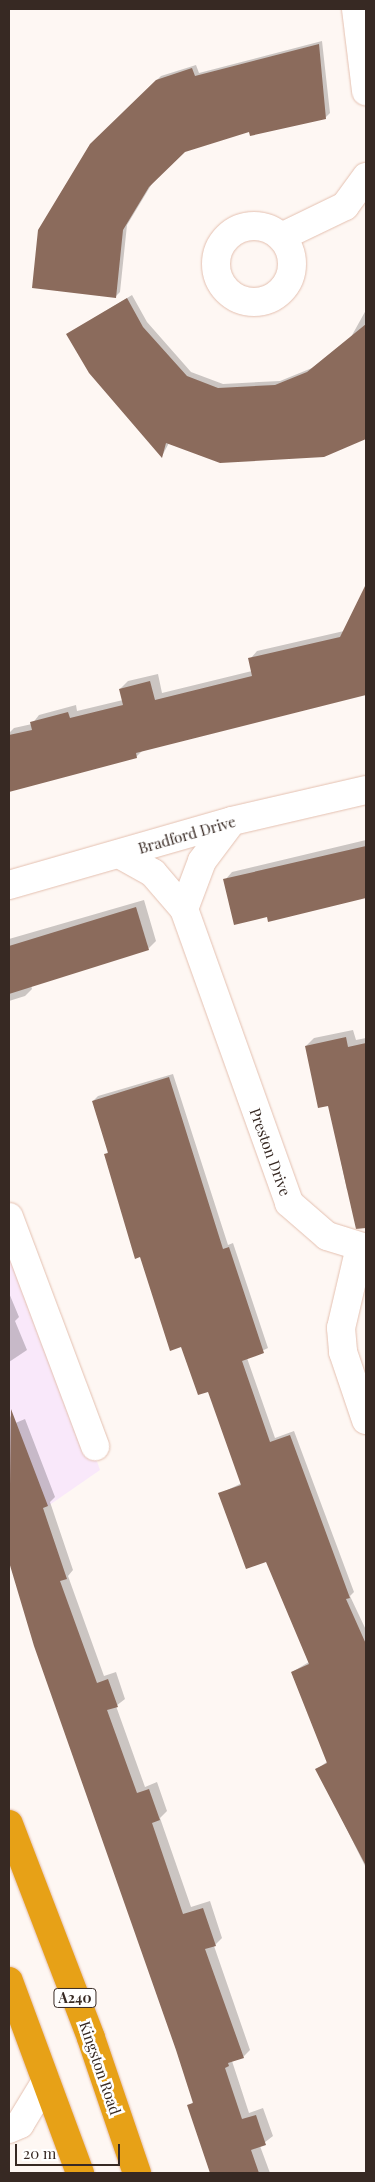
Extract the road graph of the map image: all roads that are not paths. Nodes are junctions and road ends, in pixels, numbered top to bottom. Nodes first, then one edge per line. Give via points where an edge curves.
1 (356, 9) edge
2 (366, 91) edge
3 (366, 177) edge
4 (281, 238) dead end
5 (366, 790) edge
6 (232, 821) junction
7 (120, 854) junction
8 (9, 885) edge
9 (184, 909) junction
10 (9, 1217) edge
11 (363, 1247) edge
12 (366, 1420) edge
13 (95, 1446) dead end
14 (9, 1824) edge
15 (9, 1981) edge
16 (46, 2081) junction
17 (9, 2129) edge
18 (80, 2173) edge
19 (137, 2173) edge

1 - 2 street
3 - 4 street via 345,206
5 - 6 street, Bradford Drive
6 - 7 street, Bradford Drive
6 - 9 street via 202,861
7 - 8 street, Bradford Drive
7 - 9 street, Preston Drive via 153,873
9 - 11 street, Preston Drive via 289,1203 327,1236
10 - 13 street
11 - 12 street, Preston Drive via 341,1328 343,1352
14 - 19 highway, Kingston Road / A240
15 - 16 highway
16 - 17 street via 20,2124
16 - 18 highway

